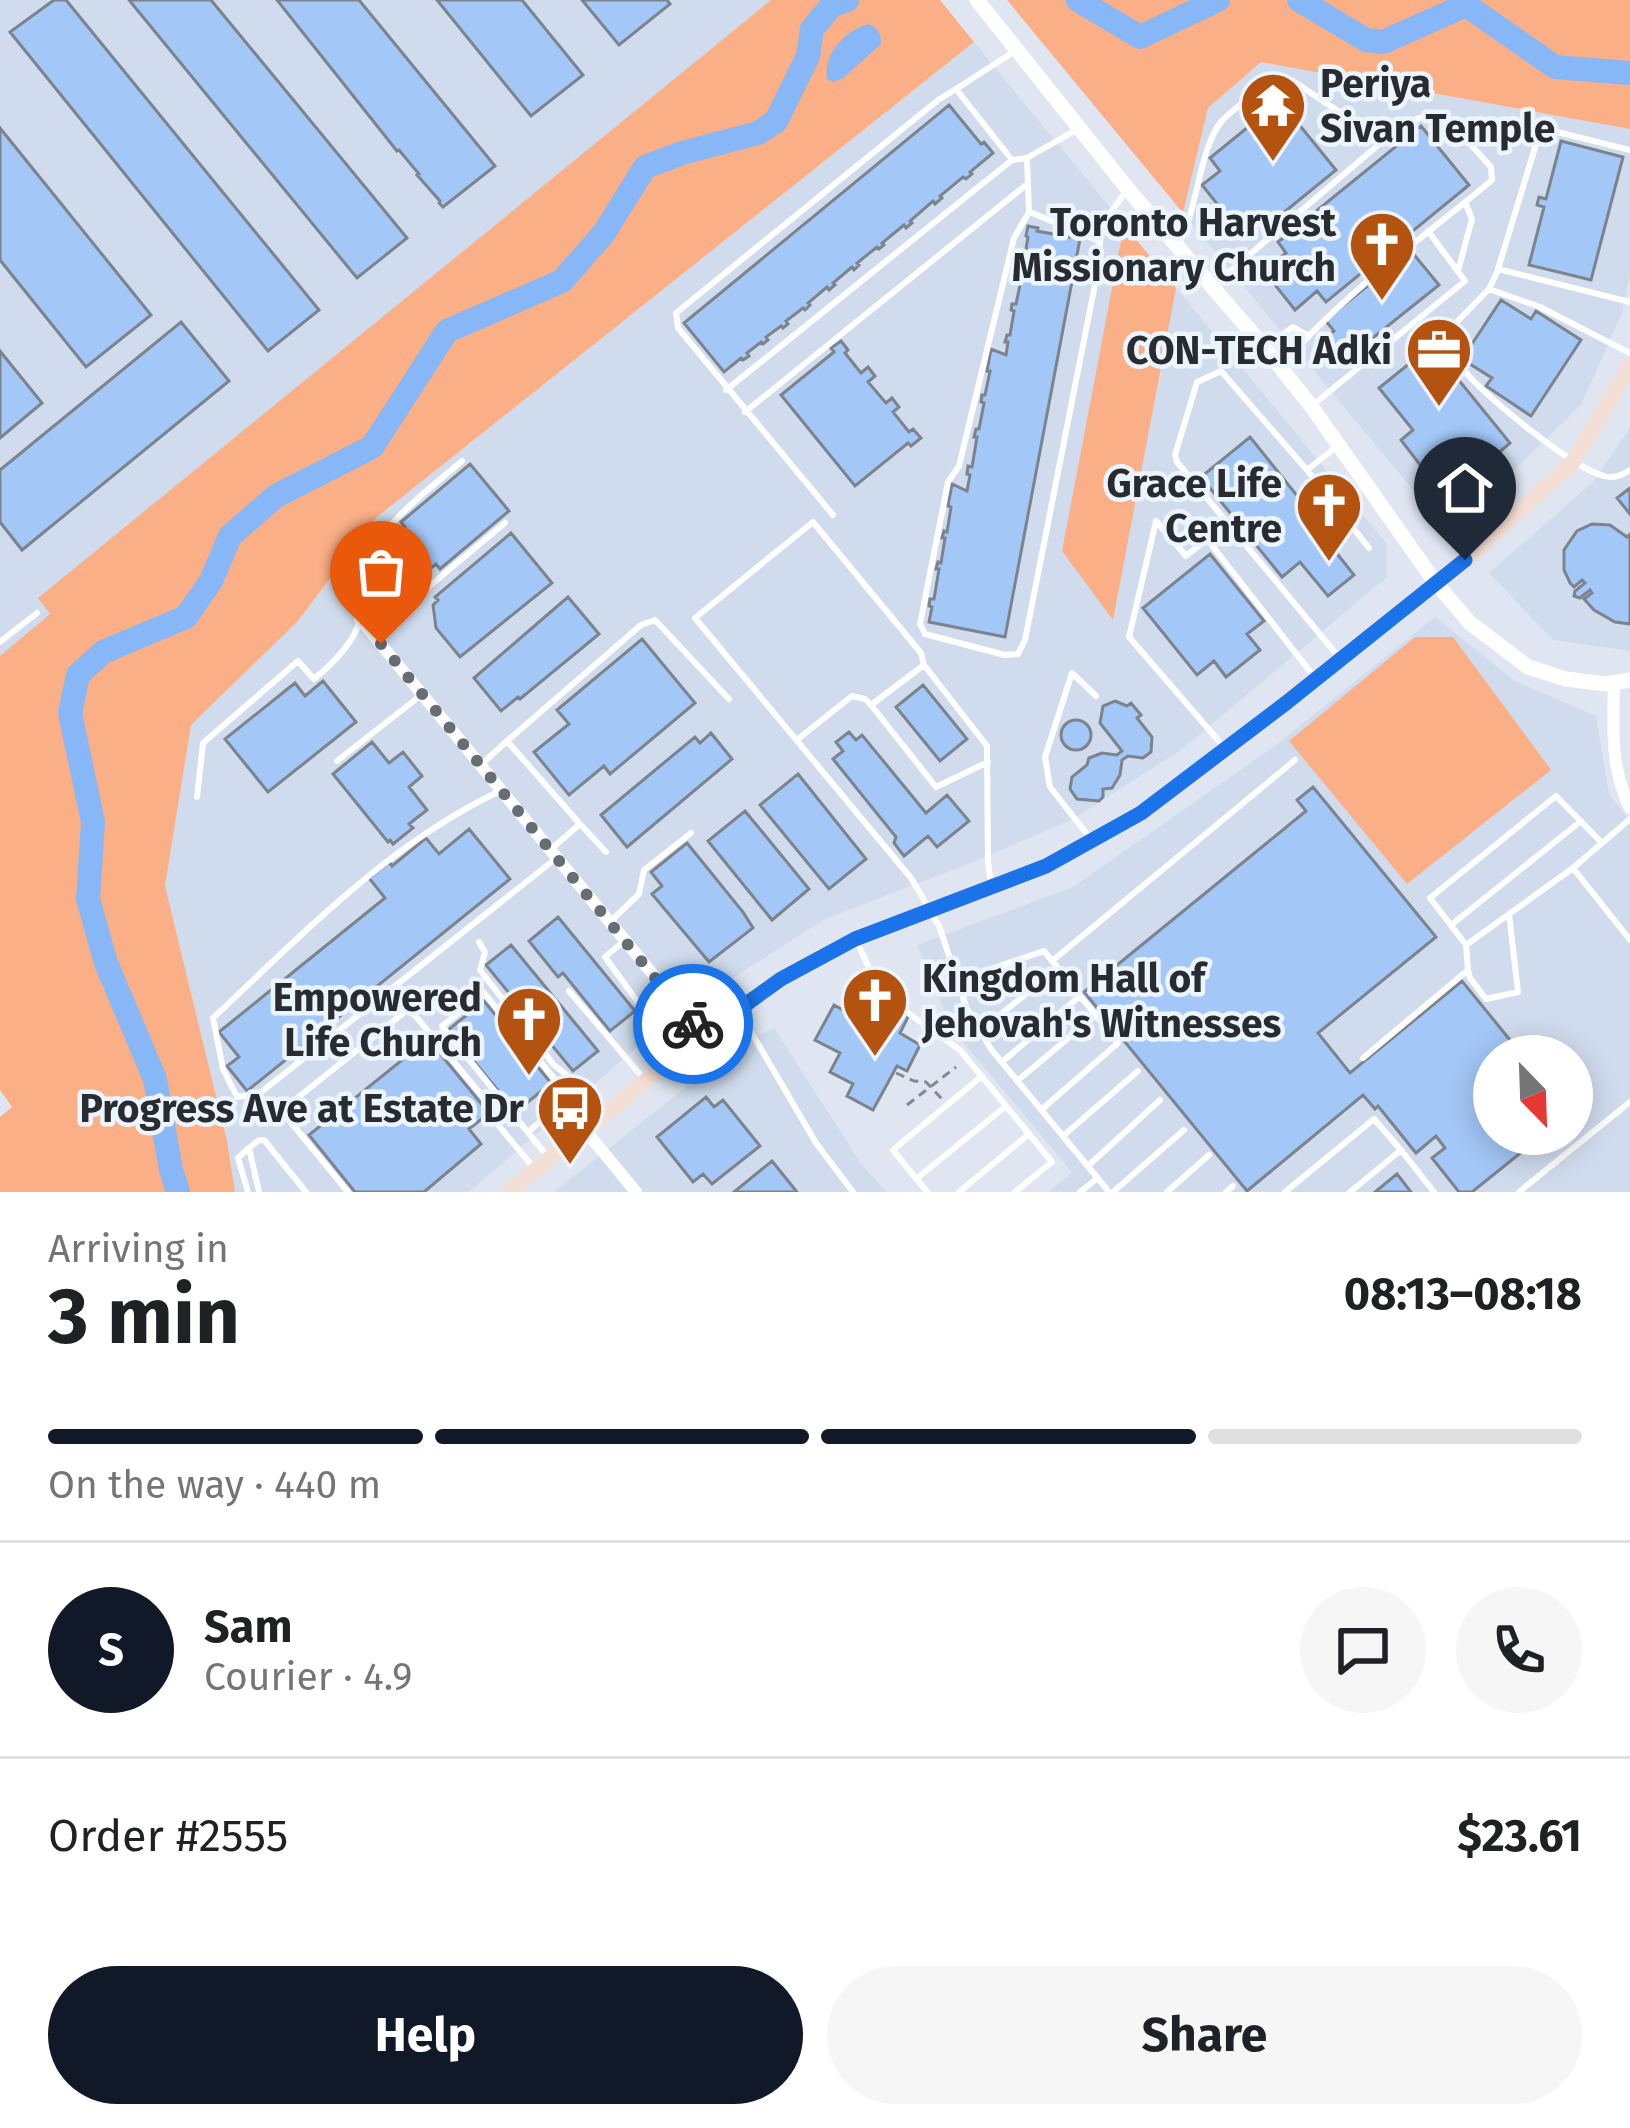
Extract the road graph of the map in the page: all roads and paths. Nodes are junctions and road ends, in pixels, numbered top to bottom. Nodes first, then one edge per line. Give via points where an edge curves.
1 (977, 0) edge
2 (1017, 50) junction
3 (956, 89) junction
4 (1079, 128) junction
5 (1383, 141) junction
6 (1630, 150) edge
7 (1027, 158) junction
8 (1012, 160) junction
9 (1026, 185) junction
10 (1127, 188) junction
11 (1466, 202) junction
12 (1029, 212) junction
13 (1427, 231) junction
14 (1099, 241) junction
15 (1177, 246) junction
16 (1498, 269) junction
17 (1457, 271) junction
18 (1213, 286) junction
19 (1489, 289) junction
20 (1630, 302) edge
21 (1306, 334) junction
22 (1265, 347) junction
23 (1630, 353) edge
24 (1630, 365) edge
25 (1280, 367) junction
26 (726, 390) junction
27 (1311, 406) junction
28 (745, 412) junction
29 (1339, 445) junction
30 (462, 461) dead end
31 (1573, 462) junction
32 (1307, 470) junction
33 (1630, 470) edge
34 (833, 515) dead end
35 (505, 523) dead end
36 (1369, 548) dead end
37 (1436, 582) junction
38 (37, 613) dead end
39 (360, 619) junction
40 (0, 642) edge
41 (1341, 660) junction
42 (924, 664) junction
43 (1316, 680) junction
44 (1622, 682) edge
45 (422, 694) junction
46 (1096, 696) dead end
47 (729, 699) dead end
48 (872, 705) junction
49 (798, 739) junction
50 (507, 741) junction
51 (1226, 750) junction
52 (1295, 760) dead end
53 (337, 761) dead end
54 (988, 762) junction
55 (481, 765) junction
56 (502, 790) junction
57 (197, 797) dead end
58 (1630, 808) edge
59 (1630, 819) edge
60 (1581, 821) junction
61 (580, 824) junction
62 (691, 833) dead end
63 (1093, 841) junction
64 (1602, 843) junction
65 (606, 852) dead end
66 (554, 854) junction
67 (1573, 868) junction
68 (991, 889) junction
69 (931, 910) junction
70 (1509, 913) junction
71 (610, 922) junction
72 (1450, 925) junction
73 (855, 939) junction
74 (1630, 940) edge
75 (625, 941) junction
76 (479, 942) dead end
77 (1466, 945) junction
78 (1055, 965) junction
79 (1468, 970) junction
80 (958, 980) junction
81 (569, 991) dead end
82 (1080, 996) junction
83 (738, 1010) junction
84 (1096, 1015) junction
85 (980, 1031) junction
86 (703, 1035) junction
87 (677, 1055) junction
88 (1363, 1058) dead end
89 (1002, 1063) junction
90 (956, 1067) dead end
91 (1138, 1071) dead end
92 (896, 1073) dead end
93 (982, 1076) junction
94 (646, 1081) junction
95 (1017, 1081) junction
96 (931, 1086) junction
97 (1160, 1100) dead end
98 (1630, 1102) edge
99 (561, 1104) junction
100 (908, 1105) dead end
101 (947, 1105) junction
102 (1006, 1106) junction
103 (1041, 1110) junction
104 (604, 1115) junction
105 (584, 1130) junction
106 (1184, 1130) dead end
107 (528, 1132) junction
108 (1030, 1134) junction
109 (1063, 1136) junction
110 (249, 1148) junction
111 (1401, 1150) junction
112 (1209, 1155) dead end
113 (543, 1164) junction
114 (1088, 1166) junction
115 (1097, 1178) junction
116 (916, 1179) junction
117 (248, 1192) edge
118 (259, 1192) edge
119 (306, 1192) edge
120 (348, 1192) edge
121 (508, 1192) edge
122 (636, 1192) edge
123 (854, 1192) edge
124 (927, 1192) edge
125 (959, 1192) edge
126 (1015, 1192) edge
127 (1080, 1192) edge
128 (1111, 1192) edge
129 (1167, 1192) edge
130 (1285, 1192) edge
131 (1350, 1192) edge
132 (1434, 1192) edge
133 (1520, 1192) edge

1 - 2 street
2 - 3 lane
2 - 4 street
3 - 8 lane
3 - 26 lane via 676,314 678,328
4 - 7 lane
4 - 10 street
5 - 11 lane via 1412,120 1444,115 1493,173
5 - 15 lane via 1293,81 1275,79 1219,124
5 - 18 lane
6 - 16 lane via 1541,128
7 - 8 lane
7 - 9 lane
8 - 26 lane
9 - 12 lane
9 - 28 lane
10 - 14 lane
10 - 15 street
11 - 13 lane
11 - 17 lane via 1472,219
12 - 14 lane
12 - 14 lane via 1014,238 959,466 948,482 920,624 925,634 1005,655 1018,653 1025,640
13 - 17 lane
13 - 21 lane
15 - 18 street
16 - 19 lane
16 - 20 lane
17 - 27 lane via 1465,281
18 - 22 street
19 - 23 lane
19 - 31 lane via 1443,336 1494,401
21 - 22 lane via 1294,327
21 - 25 lane
22 - 25 street
24 - 31 main road
25 - 27 street
26 - 28 lane
27 - 29 street
28 - 34 lane
29 - 32 lane
29 - 37 street
30 - 39 lane via 380,535 357,579
31 - 33 lane via 1602,476
31 - 37 main road
32 - 36 lane
32 - 41 lane via 1221,370 1197,382 1177,462
35 - 39 lane via 426,589
37 - 41 main road
37 - 44 street via 1470,622 1528,667
38 - 40 lane
39 - 45 street
39 - 57 lane via 338,659 314,679 298,662 203,743
41 - 43 main road
42 - 48 lane
42 - 49 lane via 813,522 695,618
42 - 54 lane via 987,746
43 - 51 main road
43 - 51 lane via 1207,539 1186,556 1156,521 1129,637
44 - 58 street via 1615,764
45 - 53 lane
45 - 55 street
46 - 63 lane via 1072,673 1045,757 1050,788
47 - 50 lane via 655,620
48 - 49 lane via 853,696
48 - 54 lane via 936,787
49 - 69 lane
50 - 55 lane
50 - 61 lane
51 - 63 main road
52 - 78 lane
54 - 68 lane
55 - 56 street
56 - 66 street
56 - 66 lane via 365,876 213,1018 237,1097 260,1093
59 - 64 lane
60 - 64 lane
60 - 72 lane
60 - 72 lane via 1556,796 1430,898
61 - 65 lane
61 - 66 lane
62 - 71 lane via 644,870 639,894
63 - 68 main road
64 - 67 lane
66 - 71 street
67 - 70 lane
67 - 74 lane
68 - 69 main road
69 - 73 main road
69 - 80 lane
70 - 77 lane
70 - 79 lane via 1518,992 1486,999
71 - 75 street
72 - 77 lane
73 - 83 main road
73 - 93 lane via 886,998 961,1050
75 - 86 street
75 - 87 lane via 604,956
76 - 104 lane via 480,970
77 - 79 lane
78 - 80 lane via 1044,951
78 - 82 lane
78 - 85 lane
79 - 88 lane
80 - 85 lane
81 - 94 lane
82 - 84 lane
82 - 89 lane
83 - 86 main road
83 - 123 lane
84 - 95 lane
84 - 103 lane via 1118,1043
85 - 89 lane
86 - 87 main road
87 - 94 main road
89 - 95 lane
90 - 96 path
91 - 109 lane
92 - 96 path
93 - 101 lane
93 - 102 lane
94 - 104 main road
95 - 103 lane
96 - 100 path
96 - 101 path
97 - 114 lane
98 - 133 lane
99 - 105 lane
99 - 107 lane
99 - 107 lane via 561,1087 484,993 442,1026
101 - 116 lane via 893,1150
102 - 108 lane
102 - 116 lane
103 - 109 lane
104 - 105 main road
105 - 113 main road
105 - 122 street
106 - 128 lane
107 - 113 lane
108 - 125 lane
108 - 126 lane via 1052,1162
109 - 114 lane
110 - 117 lane via 238,1158
110 - 118 lane
110 - 119 lane via 264,1140
111 - 130 lane via 1375,1119
111 - 131 lane
111 - 132 lane
112 - 129 lane
113 - 120 lane via 499,1126 499,1116 406,1011 286,1107
113 - 121 main road
114 - 115 lane
115 - 127 lane
115 - 128 lane
116 - 124 lane

